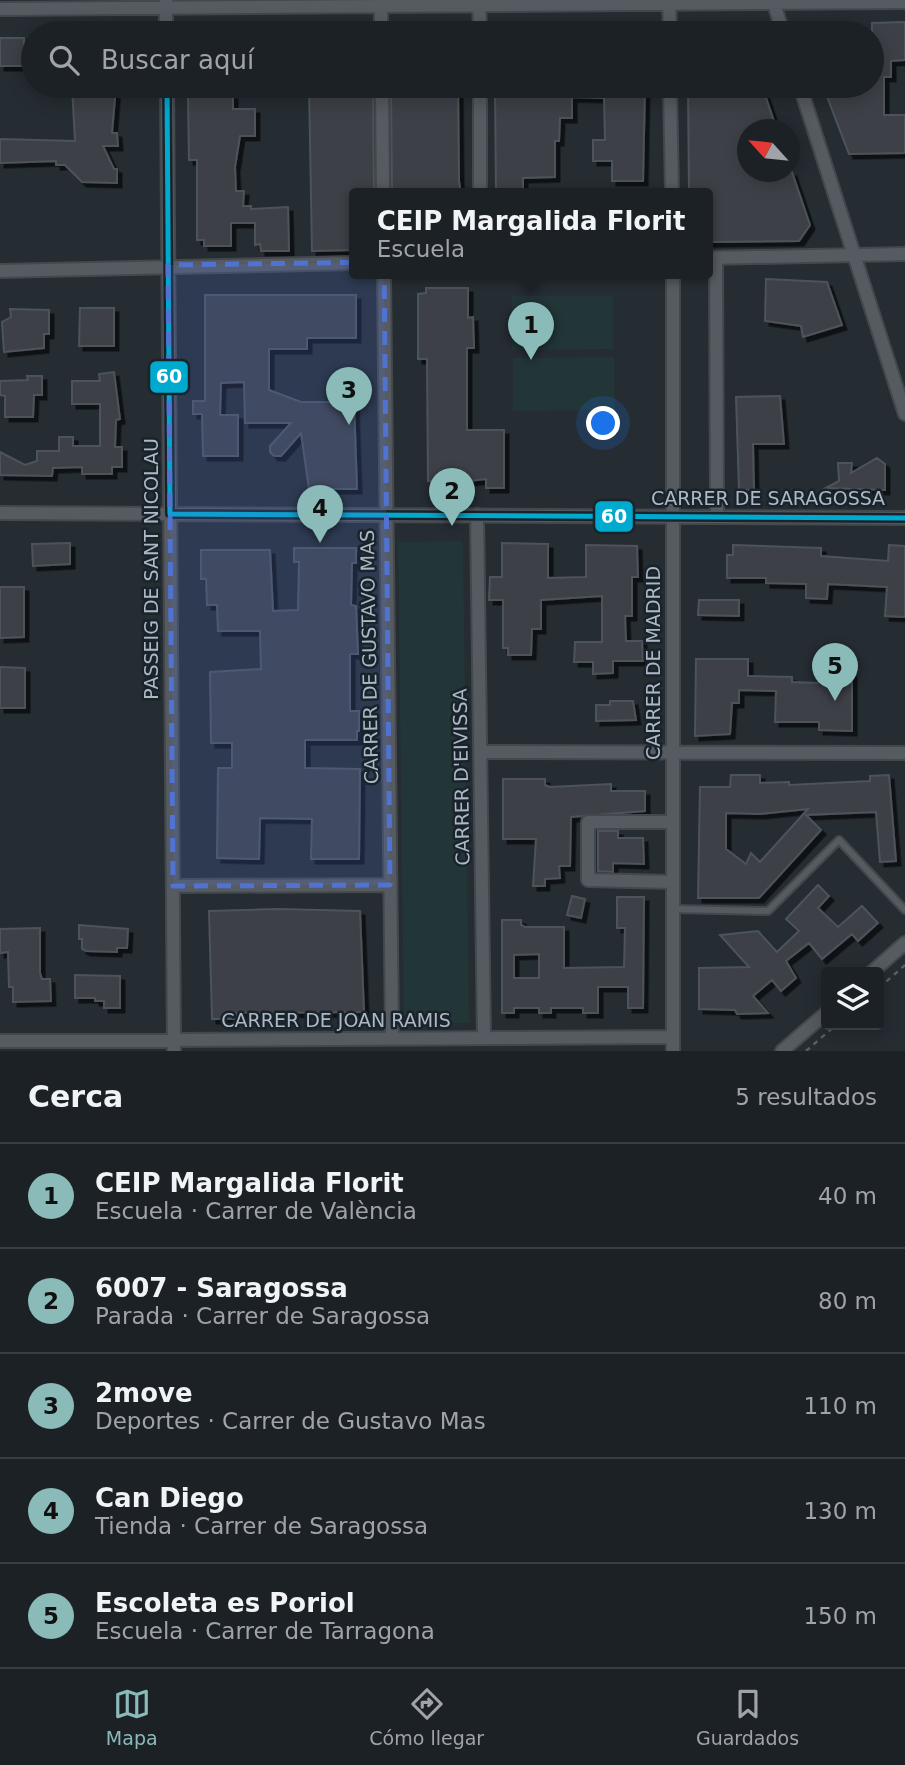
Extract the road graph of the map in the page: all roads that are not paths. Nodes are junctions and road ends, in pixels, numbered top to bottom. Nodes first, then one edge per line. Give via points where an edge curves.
1 (773, 1) edge
2 (669, 2) edge
3 (905, 2) edge
4 (381, 3) edge
5 (480, 3) edge
6 (166, 4) edge
7 (0, 9) edge
8 (382, 21) edge
9 (480, 21) edge
10 (670, 21) edge
11 (779, 21) edge
12 (167, 98) edge
13 (382, 98) edge
14 (480, 98) edge
15 (670, 98) edge
16 (804, 98) edge
17 (383, 188) edge
18 (480, 188) edge
19 (672, 188) edge
20 (905, 254) edge
21 (854, 255) junction
22 (713, 258) edge
23 (349, 263) edge
24 (168, 265) junction
25 (0, 271) edge
26 (384, 279) edge
27 (674, 279) edge
28 (712, 279) edge
29 (905, 414) edge
30 (0, 513) edge
31 (170, 513) junction
32 (387, 515) junction
33 (477, 515) junction
34 (672, 516) junction
35 (717, 516) junction
36 (905, 517) edge
37 (480, 752) junction
38 (673, 752) junction
39 (905, 753) edge
40 (673, 822) junction
41 (673, 882) junction
42 (390, 885) junction
43 (173, 886) junction
44 (673, 909) junction
45 (905, 910) edge
46 (905, 943) edge
47 (878, 967) edge
48 (821, 1017) edge
49 (673, 1037) junction
50 (484, 1038) junction
51 (392, 1039) junction
52 (0, 1041) edge
53 (174, 1045) edge
54 (673, 1051) edge
55 (782, 1051) edge

1 - 2 street
1 - 3 street
1 - 11 street
2 - 5 street
2 - 10 street
4 - 5 street
4 - 6 street
4 - 8 street
5 - 9 street
6 - 7 street
12 - 24 street, PASSEIG DE SANT NICOLAU
13 - 17 street
14 - 18 street
15 - 19 street
16 - 21 street
20 - 21 street
21 - 22 street
21 - 29 street
23 - 24 street
24 - 25 street
24 - 31 street, PASSEIG DE SANT NICOLAU
26 - 32 street, CARRER DE GUSTAVO MAS
27 - 34 street, CARRER DE MADRID
28 - 35 street
30 - 31 street, CARRER DE SARAGOSSA
31 - 32 street, CARRER DE SARAGOSSA
31 - 43 street, PASSEIG DE SANT NICOLAU
32 - 33 street, CARRER DE SARAGOSSA
32 - 42 street, CARRER DE GUSTAVO MAS
33 - 34 street, CARRER DE SARAGOSSA
33 - 37 street, CARRER D'EIVISSA
34 - 35 street, CARRER DE SARAGOSSA
34 - 38 street, CARRER DE MADRID
35 - 36 street, CARRER DE SARAGOSSA
37 - 38 street
37 - 50 street, CARRER D'EIVISSA
38 - 39 street
38 - 40 street, CARRER DE MADRID
40 - 41 street, CARRER DE MADRID
40 - 41 street via 588,822 588,880
41 - 44 street, CARRER DE MADRID
42 - 43 street
42 - 51 street, CARRER DE GUSTAVO MAS
43 - 53 street, PASSEIG DE SANT NICOLAU
44 - 45 lane via 768,911 839,840
44 - 49 street, CARRER DE MADRID
46 - 47 street
48 - 55 street
49 - 50 street, CARRER DE JOAN RAMIS
49 - 54 street, CARRER DE MADRID
50 - 51 street, CARRER DE JOAN RAMIS
51 - 53 street, CARRER DE JOAN RAMIS
52 - 53 street, CARRER DE JOAN RAMIS

